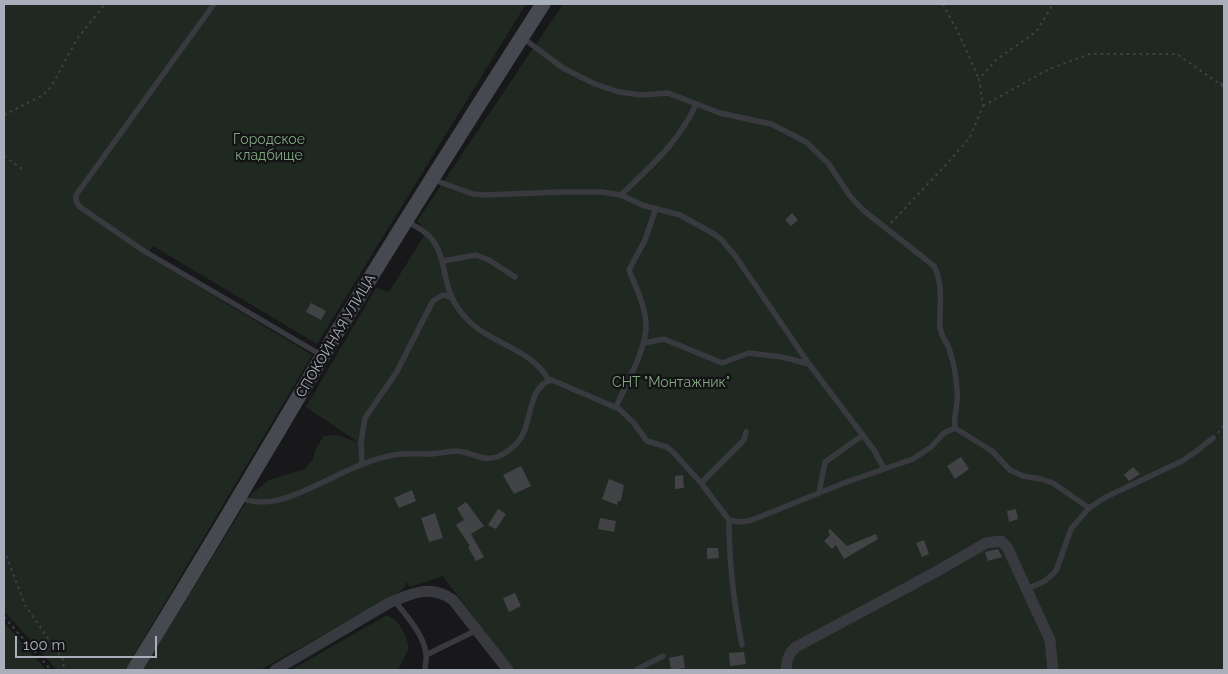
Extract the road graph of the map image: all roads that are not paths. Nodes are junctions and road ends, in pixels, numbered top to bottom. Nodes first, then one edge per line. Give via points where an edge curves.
1 (214, 4) edge
2 (543, 4) edge
3 (521, 37) junction
4 (696, 104) junction
5 (432, 179) junction
6 (621, 195) junction
7 (656, 208) junction
8 (406, 221) junction
9 (443, 261) junction
10 (515, 277) dead end
11 (451, 297) junction
12 (644, 343) junction
13 (323, 356) junction
14 (809, 364) junction
15 (549, 381) junction
16 (616, 407) junction
17 (955, 428) junction
18 (746, 432) dead end
19 (863, 435) junction
20 (1213, 438) road end
21 (362, 465) junction
22 (884, 469) junction
23 (701, 483) junction
24 (819, 492) junction
25 (240, 498) junction
26 (1089, 508) junction
27 (729, 520) junction
28 (1027, 589) junction
29 (395, 601) junction
30 (477, 630) junction
31 (742, 645) dead end
32 (426, 655) junction
33 (663, 656) dead end
34 (134, 670) edge
35 (275, 670) edge
36 (425, 670) edge
37 (508, 670) edge
38 (636, 670) edge
39 (786, 670) edge
40 (1053, 670) edge

1 - 13 lane via 76,195 76,201 144,251
2 - 3 street, СПОКОЙНАЯ УЛИЦА
3 - 4 lane via 563,68 595,84 641,96 668,93
3 - 5 street, СПОКОЙНАЯ УЛИЦА
4 - 6 lane via 678,137
4 - 17 lane via 771,124 806,142 828,163 863,210 934,266 938,274 940,328 950,350 958,391
5 - 6 lane via 473,194 572,192
5 - 8 street, СПОКОЙНАЯ УЛИЦА
6 - 7 lane
7 - 12 lane via 645,240 629,270 643,307 646,323
7 - 14 lane via 686,218 721,239
8 - 9 lane via 431,238
8 - 13 street, СПОКОЙНАЯ УЛИЦА
9 - 10 lane via 476,255
9 - 11 lane
11 - 15 lane via 474,326 534,362
11 - 21 lane via 442,295 433,300 396,373 365,418
12 - 14 lane via 664,340 722,363 749,353
12 - 16 lane
13 - 25 street, СПОКОЙНАЯ УЛИЦА
14 - 19 lane
15 - 16 lane via 557,381
15 - 21 lane via 538,390 519,440 504,454 487,459 454,452 393,455
16 - 23 lane via 628,416 647,441 667,447
17 - 22 lane via 913,459
17 - 26 lane via 992,451 1010,470 1053,483
18 - 23 lane via 744,440
19 - 22 lane
19 - 24 lane via 824,462
20 - 26 lane via 1182,461
21 - 25 lane via 285,499 254,502
22 - 24 lane
23 - 27 lane
24 - 27 lane via 752,520
25 - 34 street, СПОКОЙНАЯ УЛИЦА
26 - 28 lane via 1071,529 1056,571 1045,581
27 - 31 lane via 732,593
28 - 39 street via 1007,547 1001,541 986,542 934,574 796,647 790,653
28 - 40 street via 1050,640
29 - 30 street via 422,592 444,593
29 - 32 lane via 419,636
29 - 35 street
30 - 32 lane
30 - 37 street
32 - 36 lane
33 - 38 lane

